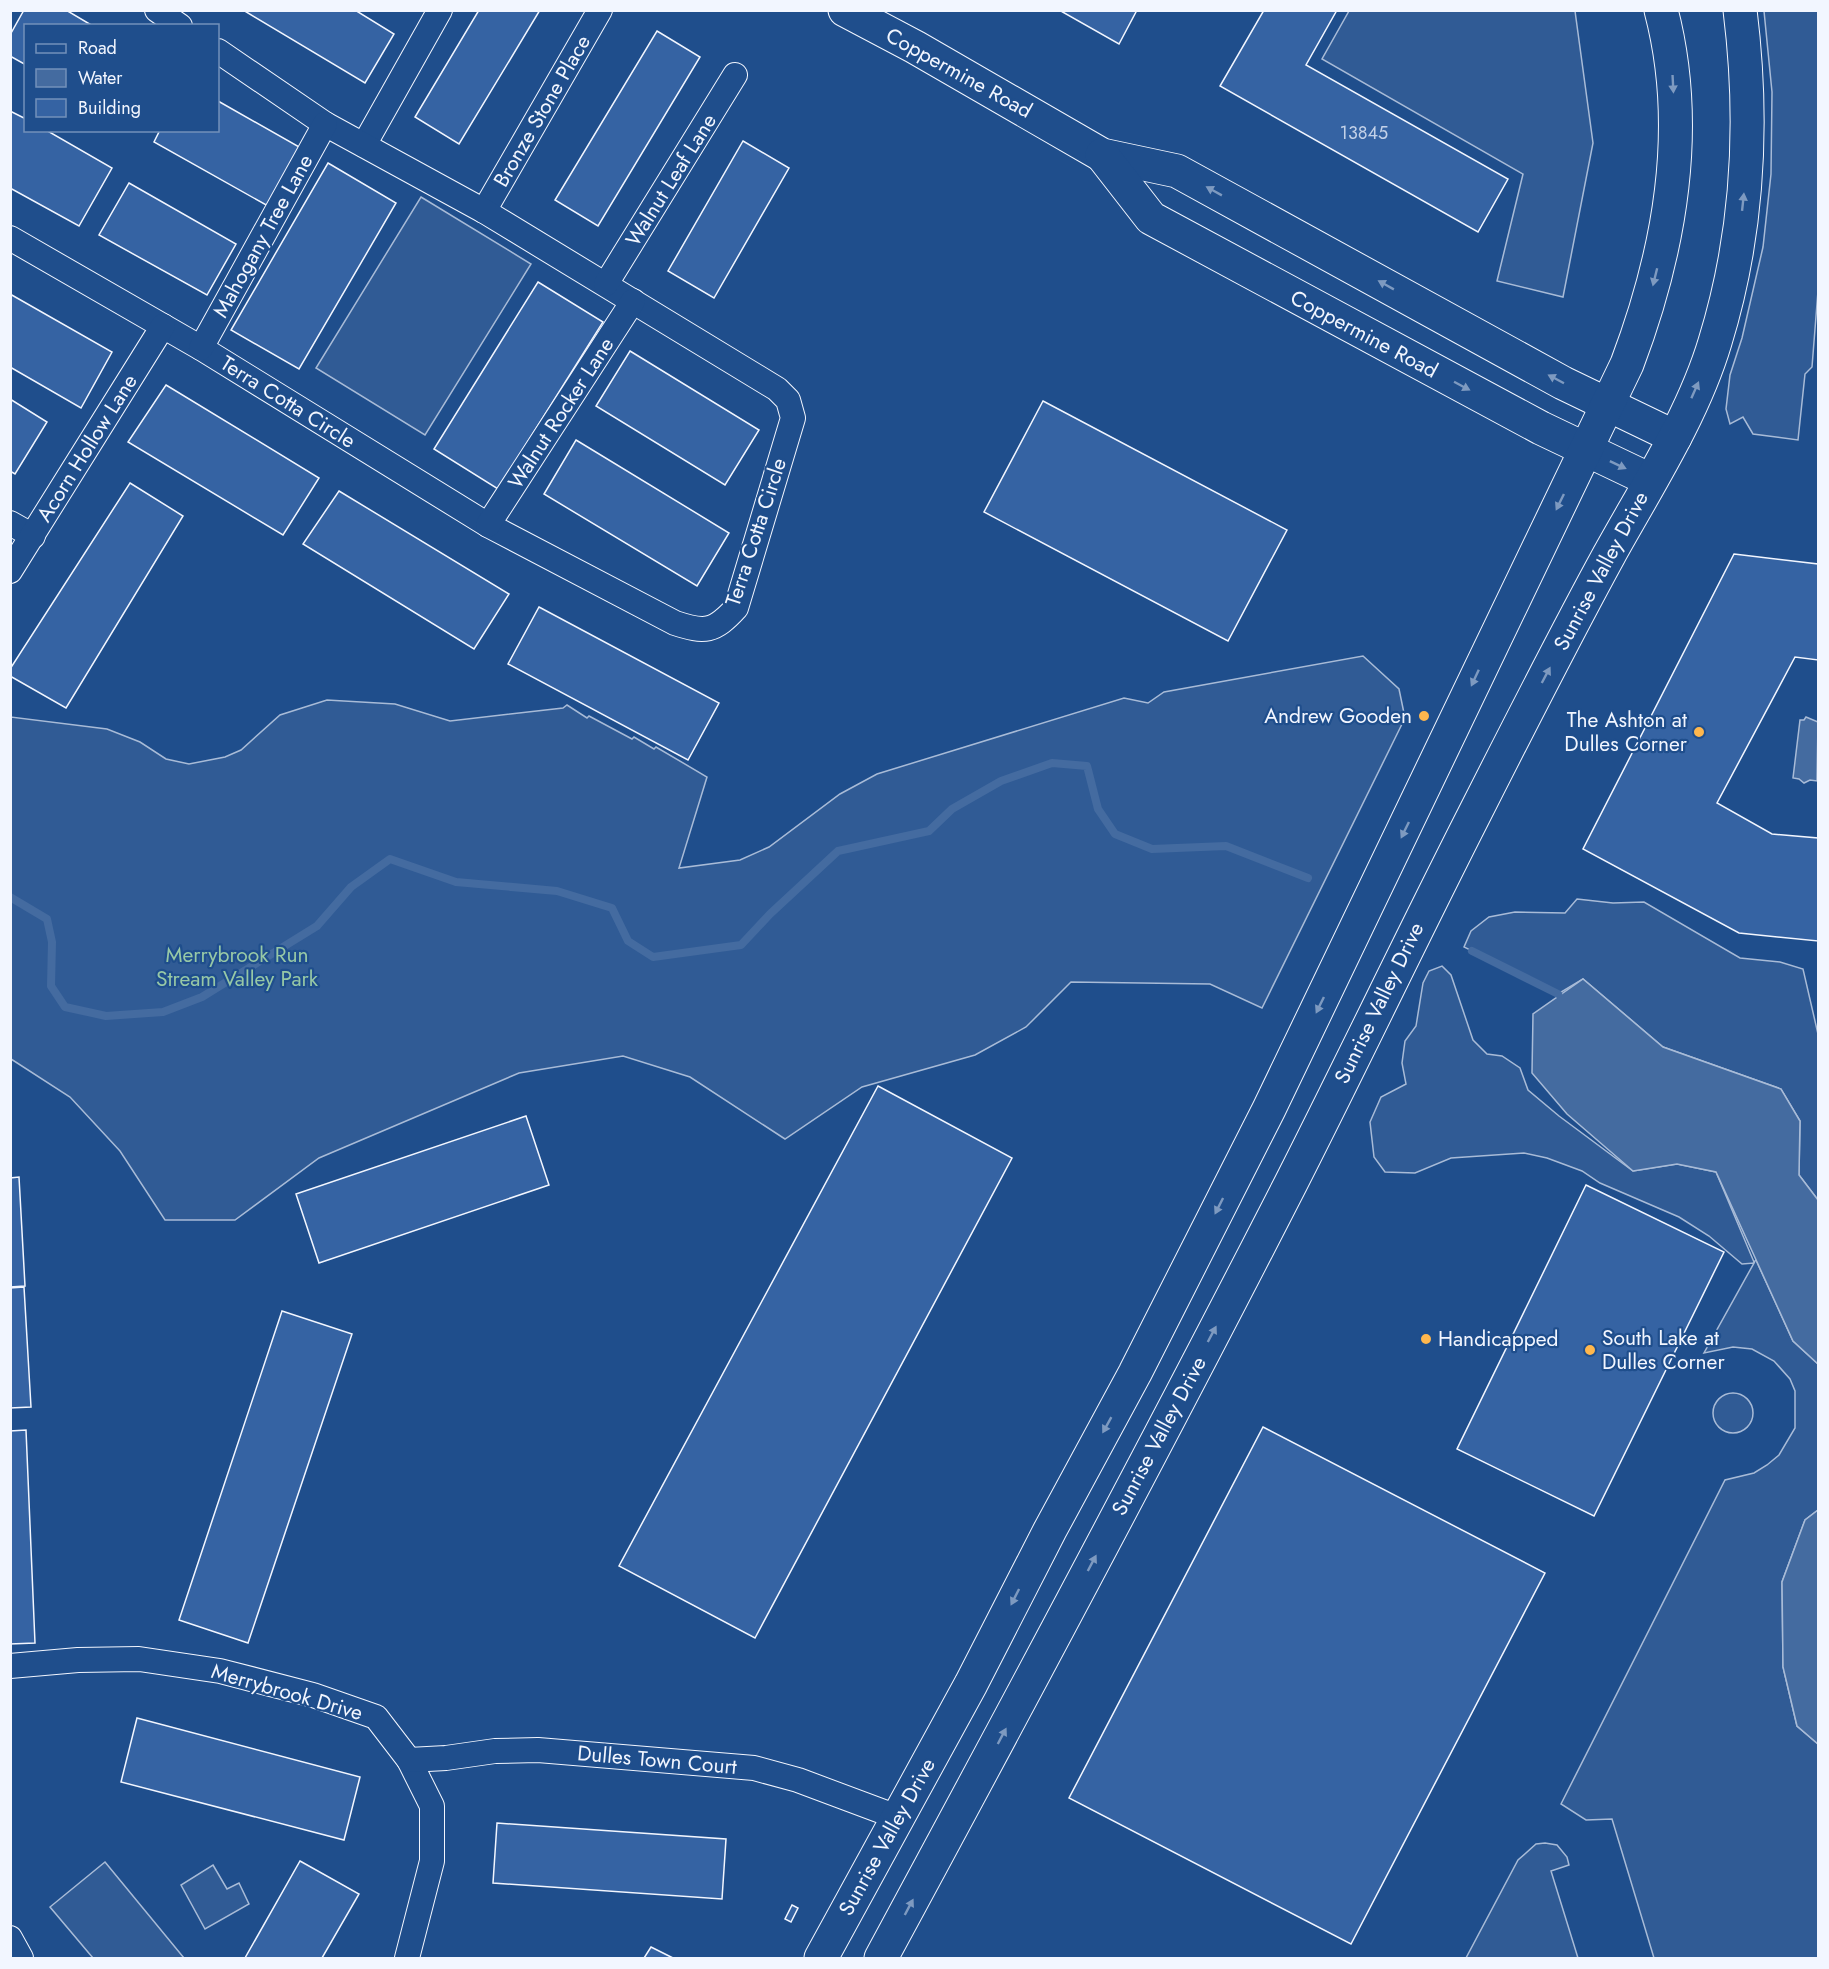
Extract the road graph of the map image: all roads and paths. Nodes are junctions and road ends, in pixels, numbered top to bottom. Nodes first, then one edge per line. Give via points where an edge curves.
1 (157, 10) edge
2 (600, 10) edge
3 (845, 10) edge
4 (1661, 10) edge
5 (1740, 10) edge
6 (438, 11) edge
7 (177, 24) edge
8 (219, 52) edge
9 (735, 75) dead end
10 (325, 123) junction
11 (364, 145) junction
12 (1102, 155) junction
13 (484, 211) junction
14 (10, 238) edge
15 (606, 284) junction
16 (633, 302) junction
17 (163, 326) junction
18 (201, 348) junction
19 (1609, 405) junction
20 (1675, 437) junction
21 (1586, 450) junction
22 (1650, 480) junction
23 (10, 523) edge
24 (488, 525) junction
25 (33, 536) junction
26 (10, 571) edge
27 (10, 1666) edge
28 (409, 1760) junction
29 (897, 1817) junction
30 (10, 1938) edge
31 (21, 1959) edge
32 (407, 1959) edge
33 (821, 1959) edge
34 (881, 1959) edge

1 - 7 street
2 - 13 street, Bronze Stone Place
3 - 12 main road, Coppermine Road
4 -> 19 main road, Sunrise Valley Drive via 1673,70 1676,129 1671,195 1646,315
20 -> 5 main road, Sunrise Valley Drive via 1714,348 1731,285 1741,223 1749,149 1746,56
6 - 11 street
8 - 10 street, Terra Cotta Circle
9 - 15 street, Walnut Leaf Lane
10 - 11 street, Terra Cotta Circle
10 - 18 street, Mahogany Tree Lane
11 - 13 street, Terra Cotta Circle
19 -> 12 main road, Coppermine Road via 1177,171
12 -> 21 main road, Coppermine Road via 1152,218
13 - 15 street, Terra Cotta Circle
14 - 17 street, Terra Cotta Circle
15 - 16 street, Terra Cotta Circle
16 - 24 street, Walnut Rocker Lane
16 - 24 street, Terra Cotta Circle via 777,389 788,400 793,418 736,608 722,623 699,631 675,623
17 - 18 street, Terra Cotta Circle
17 - 25 street, Acorn Hollow Lane
18 - 24 street, Terra Cotta Circle
19 - 20 main road, Coppermine Road
19 - 21 main road, Sunrise Valley Drive
20 - 22 main road, Sunrise Valley Drive
21 -> 22 main road, Coppermine Road
21 -> 29 main road, Sunrise Valley Drive via 1269,1109 1135,1373
34 -> 22 main road, Sunrise Valley Drive via 1293,1180 1499,764
23 - 25 street
25 - 26 street, Acorn Hollow Lane
27 - 28 street, Merrybrook Drive via 139,1659 220,1671 313,1695 376,1717
28 - 29 street, Dulles Town Court via 538,1750 754,1768
28 - 32 street, Merrybrook Drive via 432,1806 432,1861
29 - 33 main road, Sunrise Valley Drive
30 - 31 street

